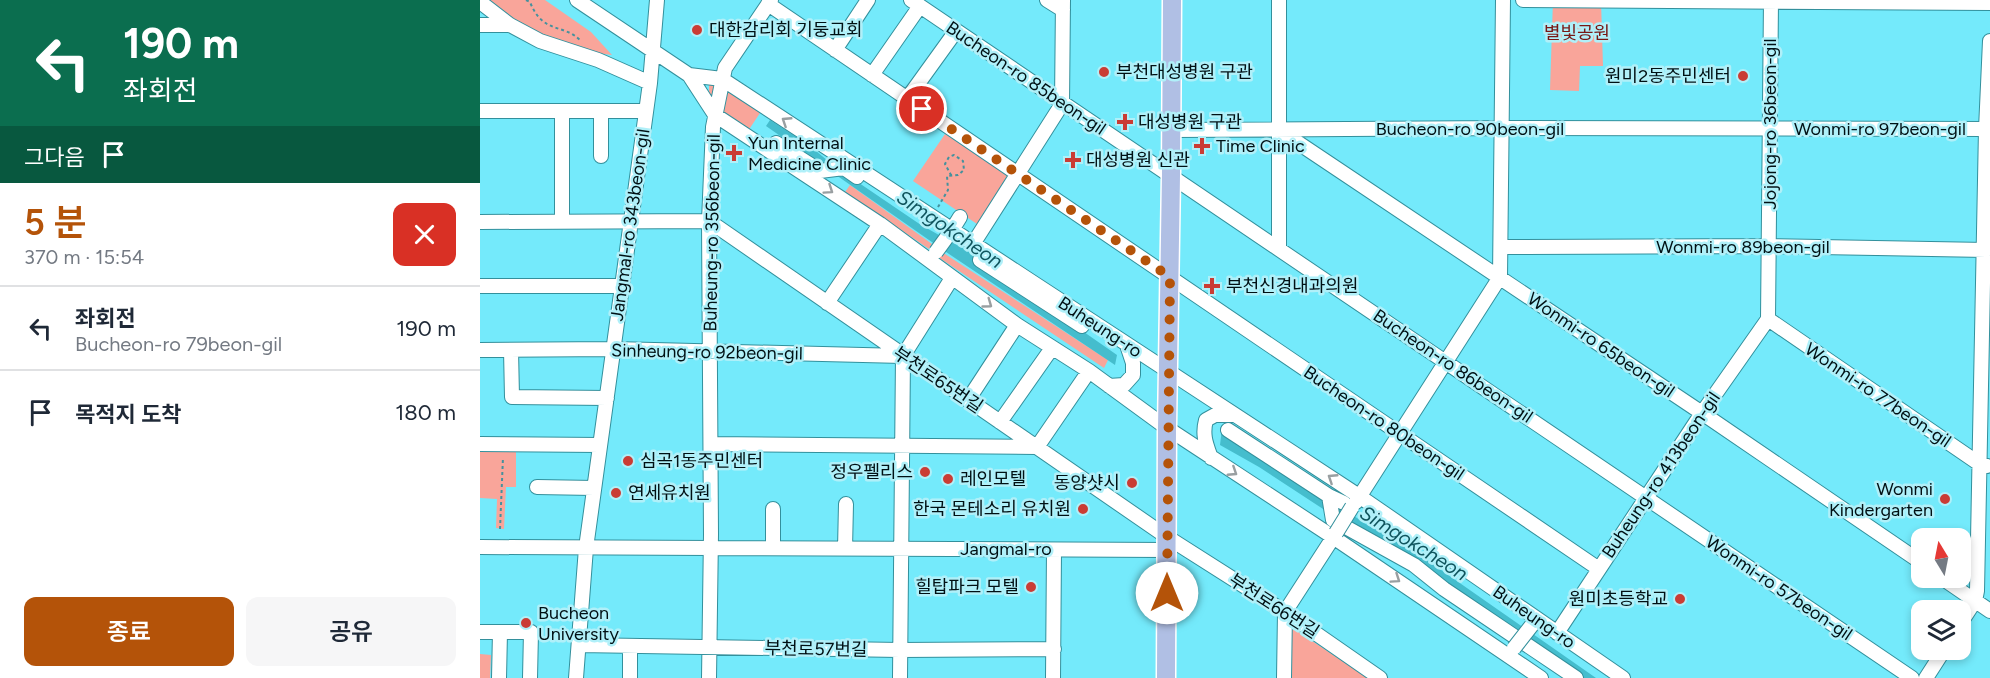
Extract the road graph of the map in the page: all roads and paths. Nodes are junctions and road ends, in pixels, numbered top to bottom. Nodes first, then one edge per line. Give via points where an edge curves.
1 (526, 0) edge
2 (577, 0) edge
3 (657, 0) edge
4 (868, 0) edge
5 (1047, 0) edge
6 (1172, 0) edge
7 (1279, 0) edge
8 (1503, 0) edge
9 (1523, 0) edge
10 (1771, 1) edge
11 (480, 2) edge
12 (769, 2) edge
13 (915, 3) edge
14 (1990, 3) edge
15 (1063, 5) edge
16 (480, 25) edge
17 (510, 25) junction
18 (956, 31) junction
19 (1990, 41) edge
20 (835, 50) junction
21 (654, 51) junction
22 (590, 57) junction
23 (689, 75) junction
24 (872, 75) junction
25 (722, 79) junction
26 (650, 83) junction
27 (907, 99) junction
28 (1062, 104) junction
29 (480, 111) edge
30 (562, 111) junction
31 (601, 111) junction
32 (646, 111) junction
33 (715, 115) junction
34 (1501, 128) junction
35 (1769, 129) junction
36 (1988, 129) edge
37 (1172, 130) junction
38 (1279, 130) junction
39 (777, 143) dead end
40 (601, 156) dead end
41 (951, 175) junction
42 (1019, 175) junction
43 (1171, 175) junction
44 (857, 177) junction
45 (931, 216) junction
46 (960, 217) dead end
47 (480, 222) edge
48 (562, 222) junction
49 (630, 222) junction
50 (709, 222) junction
51 (880, 224) junction
52 (951, 232) junction
53 (973, 244) junction
54 (1769, 246) junction
55 (1501, 247) junction
56 (1279, 248) junction
57 (1986, 250) junction
58 (933, 257) junction
59 (1170, 277) junction
60 (1500, 277) junction
61 (952, 278) junction
62 (480, 286) edge
63 (622, 286) junction
64 (827, 303) junction
65 (1768, 319) junction
66 (1017, 325) junction
67 (1122, 347) junction
68 (1052, 348) junction
69 (614, 349) junction
70 (480, 350) edge
71 (511, 350) junction
72 (710, 352) junction
73 (903, 356) junction
74 (1445, 361) junction
75 (1089, 371) junction
76 (1168, 372) junction
77 (1109, 386) junction
78 (607, 398) junction
79 (968, 400) junction
80 (1702, 413) junction
81 (1236, 416) junction
82 (1000, 422) junction
83 (1167, 428) junction
84 (1228, 430) dead end
85 (1399, 433) junction
86 (480, 444) edge
87 (504, 444) junction
88 (711, 444) junction
89 (600, 445) junction
90 (902, 446) junction
91 (1037, 447) junction
92 (1212, 458) junction
93 (1985, 466) edge
94 (537, 488) dead end
95 (594, 488) junction
96 (1329, 496) junction
97 (1359, 496) junction
98 (1646, 497) junction
99 (1344, 503) dead end
100 (846, 504) dead end
101 (773, 510) dead end
102 (500, 529) dead end
103 (1333, 537) junction
104 (1167, 544) junction
105 (480, 547) edge
106 (586, 548) junction
107 (711, 548) junction
108 (773, 548) junction
109 (845, 549) junction
110 (901, 549) junction
111 (1054, 550) junction
112 (1911, 556) edge
113 (1599, 569) junction
114 (1957, 588) edge
115 (1976, 601) junction
116 (1971, 608) edge
117 (1990, 611) edge
118 (1285, 612) junction
119 (1534, 622) junction
120 (480, 632) edge
121 (500, 632) junction
122 (1557, 633) junction
123 (579, 645) junction
124 (630, 646) junction
125 (710, 647) junction
126 (1054, 649) junction
127 (900, 650) junction
128 (1511, 652) junction
129 (1938, 660) edge
130 (1533, 676) edge
131 (499, 678) edge
132 (530, 678) edge
133 (576, 678) edge
134 (630, 678) edge
135 (709, 678) edge
136 (900, 678) edge
137 (1053, 678) edge
138 (1166, 678) edge
139 (1284, 678) edge
140 (1380, 678) edge
141 (1576, 678) edge
142 (1623, 678) edge
143 (1912, 678) edge
144 (1926, 678) edge

1 - 22 path via 535,15 553,28 575,34
2 - 21 street, Buheung-ro
3 - 21 street, Jangmal-ro 343beon-gil
4 - 20 street
5 - 15 street
6 - 37 main road
7 - 38 street
8 - 34 street
9 - 10 street
10 - 14 street
10 - 35 street, Jojong-ro 36beon-gil
11 - 17 street
12 - 20 street, Bucheon-ro 80beon-gil
12 - 25 street, Buheung-ro 356beon-gil via 725,68
13 - 18 street, Bucheon-ro 85beon-gil
13 - 24 street
15 - 28 street
16 - 17 street
17 - 22 street via 540,41
18 - 27 street
18 - 28 street, Bucheon-ro 85beon-gil
19 - 36 street
20 - 24 street, Bucheon-ro 80beon-gil
21 - 23 street, Buheung-ro
21 - 26 street, Jangmal-ro 343beon-gil
22 - 26 street
23 - 25 street, Buheung-ro
23 - 33 street, Buheung-ro
24 - 27 street, Bucheon-ro 80beon-gil
25 - 33 street, Buheung-ro 356beon-gil
45 -> 25 street, Buheung-ro
26 - 32 street, Jangmal-ro 343beon-gil
27 - 42 street, Bucheon-ro 80beon-gil
28 - 42 street
28 - 43 street, Bucheon-ro 85beon-gil
29 - 30 street
30 - 31 street
30 - 48 street
31 - 32 street
31 - 40 street
32 - 49 street, Jangmal-ro 343beon-gil
33 - 50 street, Buheung-ro 356beon-gil
33 -> 51 street, Buheung-ro
34 - 35 street, Bucheon-ro 90beon-gil
34 - 38 street, Bucheon-ro 90beon-gil
34 - 55 street
35 - 36 street, Wonmi-ro 97beon-gil
35 - 54 street, Jojong-ro 36beon-gil
36 - 57 street
37 - 38 street, Bucheon-ro 90beon-gil
37 - 43 main road
38 - 56 street
38 - 60 street, Wonmi-ro 65beon-gil
39 - 44 street via 820,171 844,168
41 - 41 path via 964,170 963,161 955,155 946,162
41 - 45 path via 947,176 948,190
42 - 53 street
42 - 59 street, Bucheon-ro 80beon-gil
43 - 56 street, Bucheon-ro 86beon-gil
43 - 59 main road
44 - 52 street
44 - 67 street via 1047,304
45 - 52 street, Buheung-ro
46 - 52 street
47 - 48 street
48 - 49 street
49 - 50 street
49 - 63 street, Jangmal-ro 343beon-gil
50 - 64 street, 부천로65번길
50 - 72 street, Buheung-ro 356beon-gil
51 - 58 street, Buheung-ro
51 - 64 street
52 - 53 street, Buheung-ro
52 - 58 street, bridge
53 - 67 street, Buheung-ro
54 - 55 street, Wonmi-ro 89beon-gil
54 - 57 street, Wonmi-ro 89beon-gil
54 - 65 street, Jojong-ro 36beon-gil
55 - 60 street
56 - 74 street, Bucheon-ro 86beon-gil
57 - 93 street
58 - 61 street, Buheung-ro
59 - 76 main road
59 - 85 street, Bucheon-ro 80beon-gil
60 - 74 street
60 - 80 street, Wonmi-ro 65beon-gil
61 -> 66 street, Buheung-ro
61 - 73 street
62 - 63 street
63 - 69 street, Jangmal-ro 343beon-gil
64 - 73 street, 부천로65번길
65 - 80 street, Buheung-ro 413beon-gil
65 - 93 street, Wonmi-ro 77beon-gil
66 - 68 street, Buheung-ro
66 - 79 street
67 - 76 street, Buheung-ro
67 - 77 street via 1133,363 1133,375 1124,385
68 - 75 street, Buheung-ro
68 - 82 street
69 - 71 street, Sinheung-ro 92beon-gil
69 - 72 street, Sinheung-ro 92beon-gil
69 - 78 street, Jangmal-ro 343beon-gil
70 - 71 street, Sinheung-ro 92beon-gil
71 - 78 street via 512,397
72 - 73 street, Sinheung-ro 92beon-gil
72 - 88 street, Buheung-ro 356beon-gil
73 - 79 street, 부천로65번길
73 - 90 street
74 - 85 street
74 - 98 street, Bucheon-ro 86beon-gil
75 - 77 street, Buheung-ro
75 - 91 street
76 - 81 street, Buheung-ro
76 - 83 main road
77 - 83 street, Buheung-ro
78 - 89 street, Jangmal-ro 343beon-gil
79 - 82 street, 부천로65번길
80 - 98 street, Buheung-ro 413beon-gil
80 - 112 street, Wonmi-ro 65beon-gil
81 - 92 street via 1215,415 1206,420 1203,431
97 -> 81 street, Buheung-ro
82 - 91 street, 부천로65번길
83 - 92 street, Buheung-ro
83 - 104 main road
84 - 96 street
85 - 97 street
85 - 113 street, Bucheon-ro 80beon-gil
86 - 87 street
87 - 89 street
87 - 102 path
88 - 90 street
88 - 107 street, Buheung-ro 356beon-gil
89 - 95 street, Jangmal-ro 343beon-gil
90 - 91 street
90 - 110 street
91 - 104 street, 부천로65번길
92 -> 103 street, Buheung-ro
93 - 115 street
94 - 95 street
95 - 106 street, Jangmal-ro 343beon-gil
96 - 99 street
96 - 141 street via 1333,520 1414,565
97 - 103 street, bridge
97 - 119 street, Buheung-ro
98 - 113 street, Buheung-ro 413beon-gil
98 - 143 street, Wonmi-ro 57beon-gil
100 - 109 street
101 - 108 street
103 - 118 street
103 -> 128 street, Buheung-ro
104 - 111 street, Jangmal-ro
104 - 118 street, 부천로66번길
104 - 138 main road
105 - 106 street, Jangmal-ro
106 - 107 street, Jangmal-ro
106 - 123 street, Jangmal-ro 343beon-gil
107 - 108 street, Jangmal-ro
107 - 125 street, Buheung-ro 356beon-gil
108 - 109 street, Jangmal-ro
109 - 110 street, Jangmal-ro
110 - 111 street, Jangmal-ro
110 - 127 street
111 - 126 street
113 - 122 street, Buheung-ro 413beon-gil
114 - 115 street
115 - 116 street
115 - 117 street
118 - 139 street
118 - 140 street, 부천로66번길
119 - 122 street, Buheung-ro
119 - 128 street, bridge
120 - 121 street
121 - 131 street
121 - 132 street via 531,632
122 - 142 street, Buheung-ro
123 - 124 street, 부천로57번길
123 - 133 street, Jangmal-ro 343beon-gil
124 - 125 street, 부천로57번길
124 - 134 street
125 - 127 street, 부천로57번길
125 - 135 street, Buheung-ro 356beon-gil
126 - 127 street, 부천로57번길
126 - 137 street
127 - 136 street
128 - 130 street, Buheung-ro
129 - 144 street

